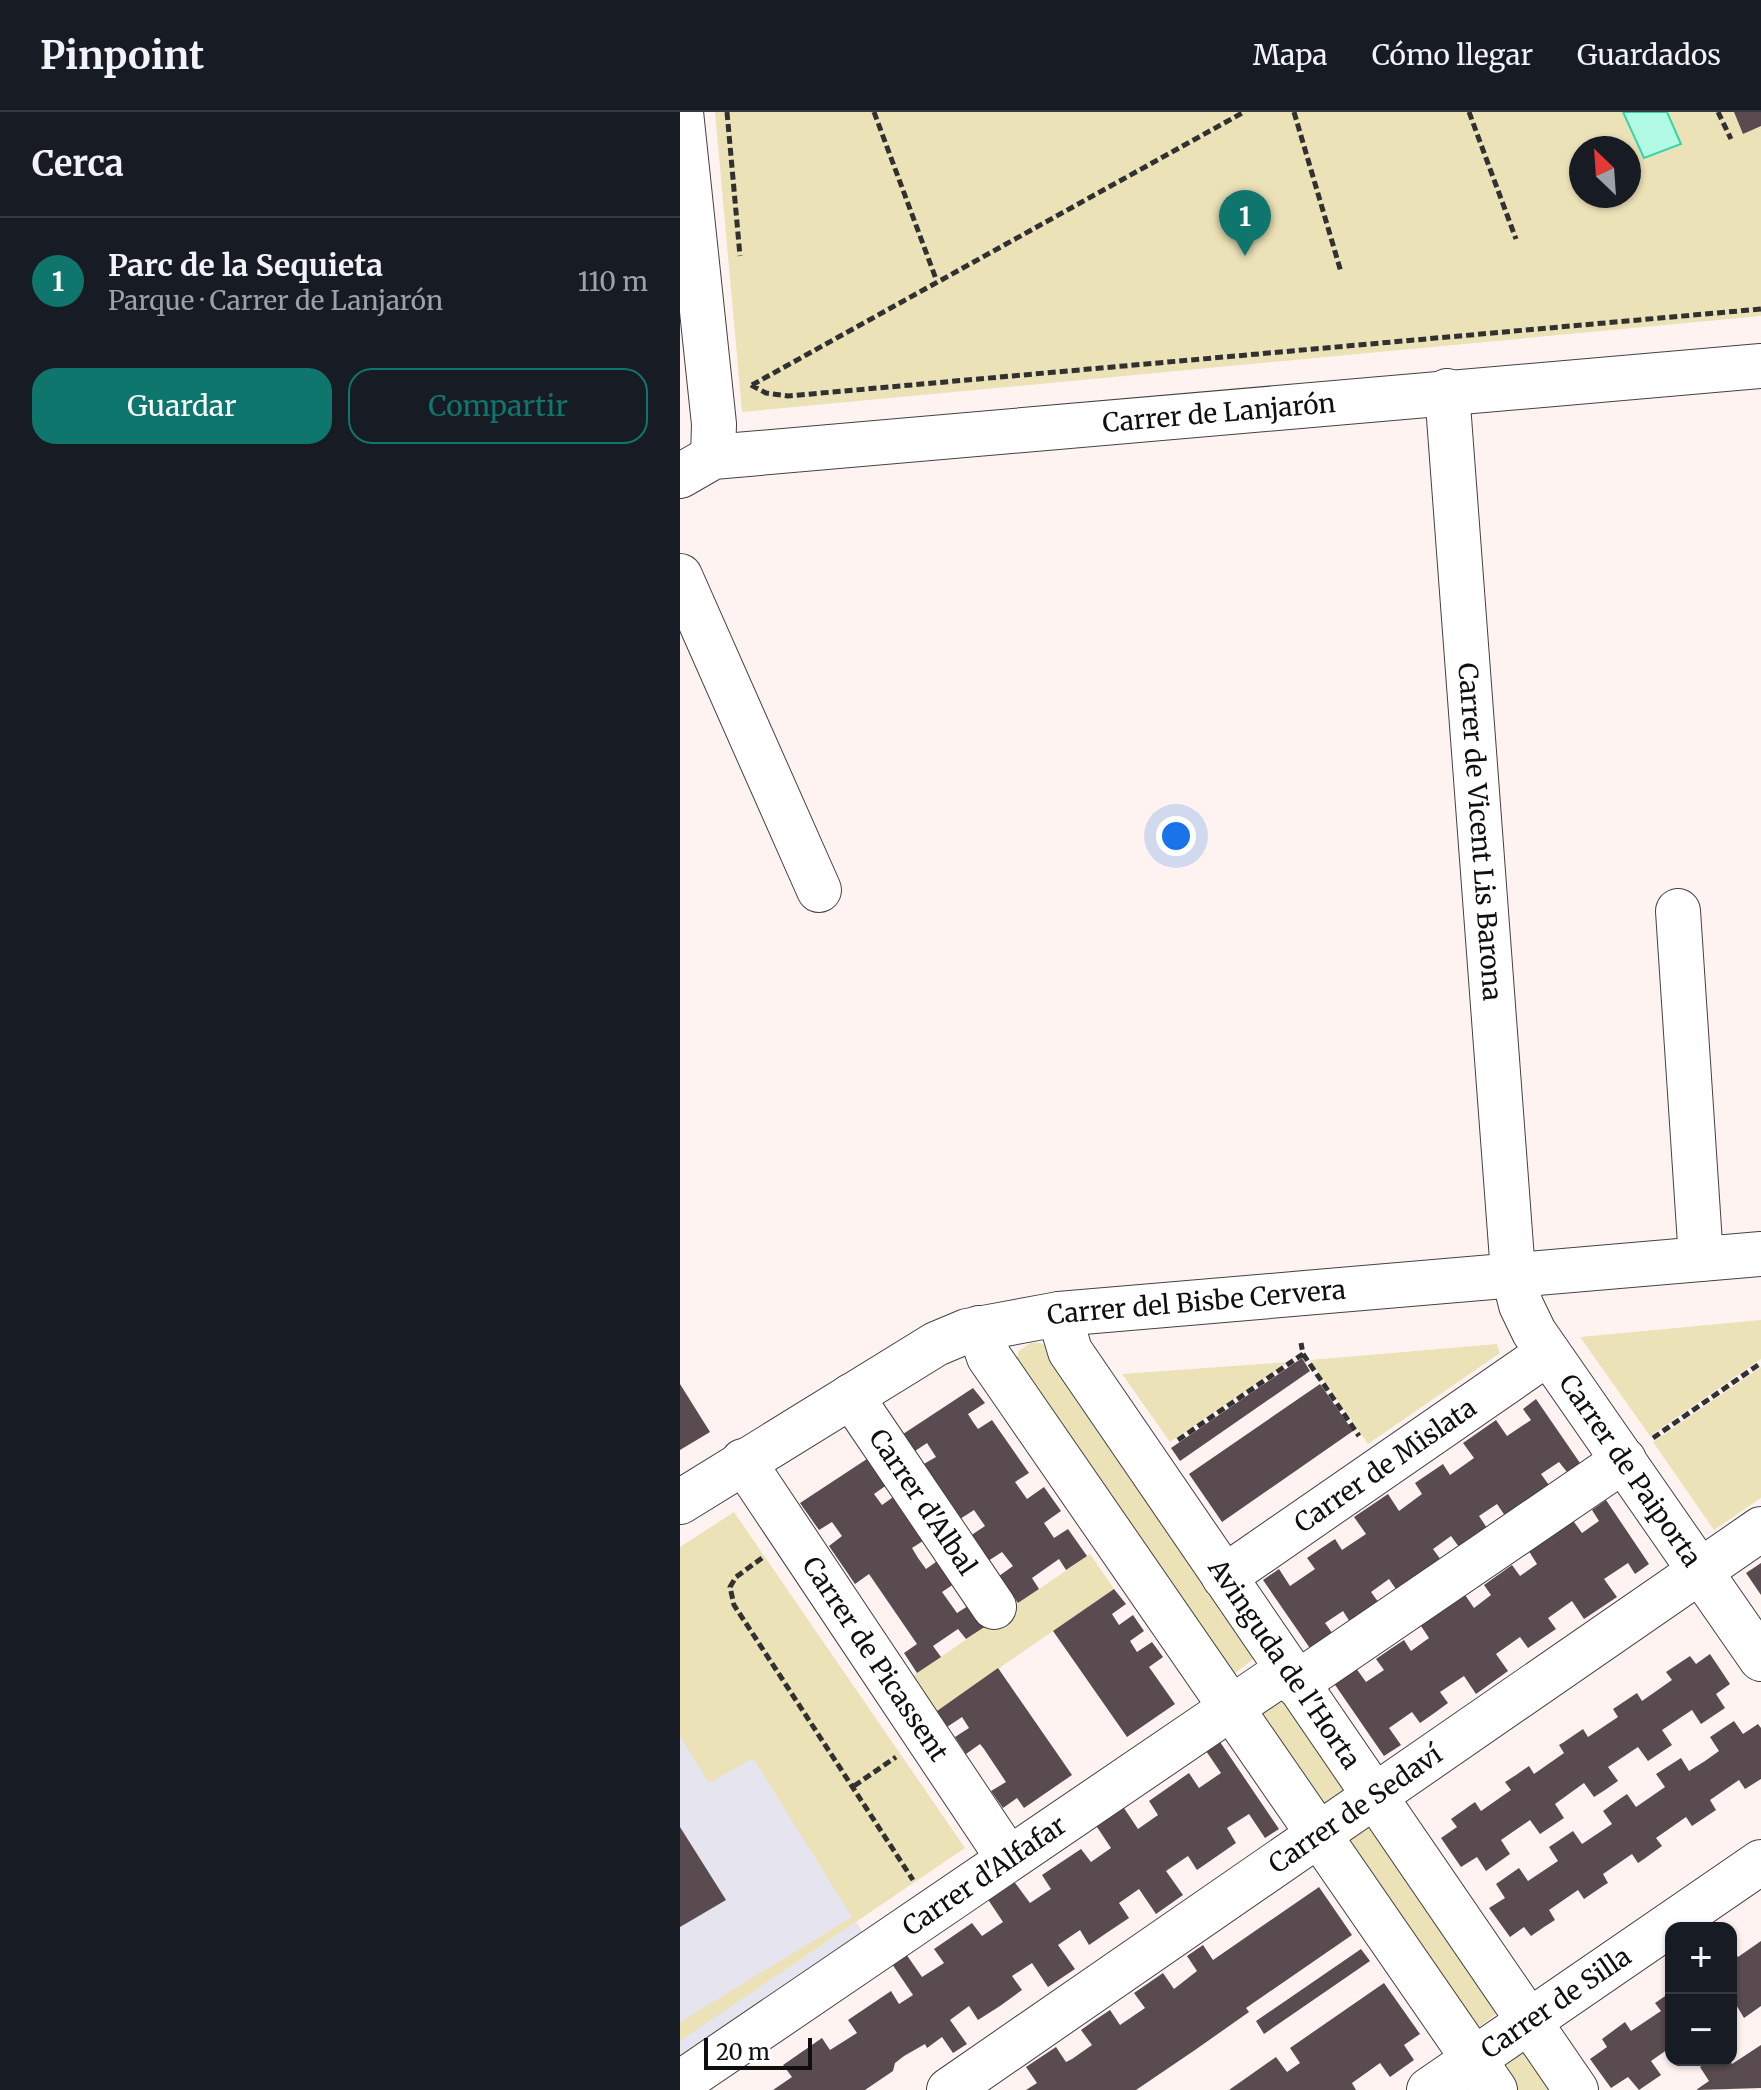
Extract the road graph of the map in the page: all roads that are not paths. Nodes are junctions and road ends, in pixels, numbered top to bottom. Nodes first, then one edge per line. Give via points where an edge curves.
1 (681, 112) edge
2 (687, 258) edge
3 (1761, 366) edge
4 (1447, 391) junction
5 (696, 467) edge
6 (680, 576) edge
7 (819, 890) dead end
8 (1678, 911) dead end
9 (1761, 1254) edge
10 (1701, 1259) junction
11 (1513, 1273) junction
12 (1059, 1314) junction
13 (979, 1328) junction
14 (1548, 1353) junction
15 (851, 1396) junction
16 (1635, 1451) junction
17 (743, 1461) junction
18 (680, 1502) edge
19 (1761, 1529) edge
20 (1700, 1571) junction
21 (1224, 1577) junction
22 (994, 1607) dead end
23 (1761, 1659) edge
24 (1292, 1677) junction
25 (1231, 1708) junction
26 (1374, 1797) junction
27 (1318, 1836) junction
28 (1008, 1858) junction
29 (1761, 1862) edge
30 (1529, 2022) junction
31 (1485, 2075) edge
32 (680, 2083) edge
33 (949, 2090) edge
34 (1429, 2090) edge
35 (1576, 2090) edge

1 - 2 street
2 - 5 street via 714,424
3 - 4 street, Carrer de Lanjarón
4 - 5 street, Carrer de Lanjarón
4 - 11 street, Carrer de Vicent Lis Barona
6 - 7 street
8 - 10 street
9 - 10 street, Carrer del Bisbe Cervera
10 - 11 street, Carrer del Bisbe Cervera
11 - 12 street, Carrer del Bisbe Cervera
11 - 14 street, Carrer de Paiporta via 1521,1305
12 - 13 street, Carrer del Bisbe Cervera
12 - 21 street, Avinguda de l'Horta via 1070,1351
13 - 15 street, Carrer del Bisbe Cervera via 936,1344
13 - 25 street via 989,1357
14 - 16 street, Carrer de Paiporta
14 - 21 street, Carrer de Mislata
15 - 17 street, Carrer del Bisbe Cervera
15 - 22 street, Carrer d'Albal
16 - 20 street, Carrer de Paiporta
16 - 24 street, Carrer d'Alfafar
17 - 18 street, Carrer del Bisbe Cervera
17 - 28 street, Carrer de Picassent
19 - 20 street, Carrer de Sedaví
20 - 23 street, Carrer de Paiporta
20 - 26 street, Carrer de Sedaví
21 - 24 street, Avinguda de l'Horta
24 - 25 street, Carrer d'Alfafar
24 - 26 street, Avinguda de l'Horta
25 - 27 street
25 - 28 street, Carrer d'Alfafar
26 - 27 street, Carrer de Sedaví
26 - 30 street, Avinguda de l'Horta
27 - 31 street
27 - 33 street, Carrer de Sedaví
28 - 32 street, Carrer d'Alfafar
29 - 30 street, Carrer de Silla
30 - 31 street, Carrer de Silla
30 - 35 street, Avinguda de l'Horta
31 - 34 street, Carrer de Silla

